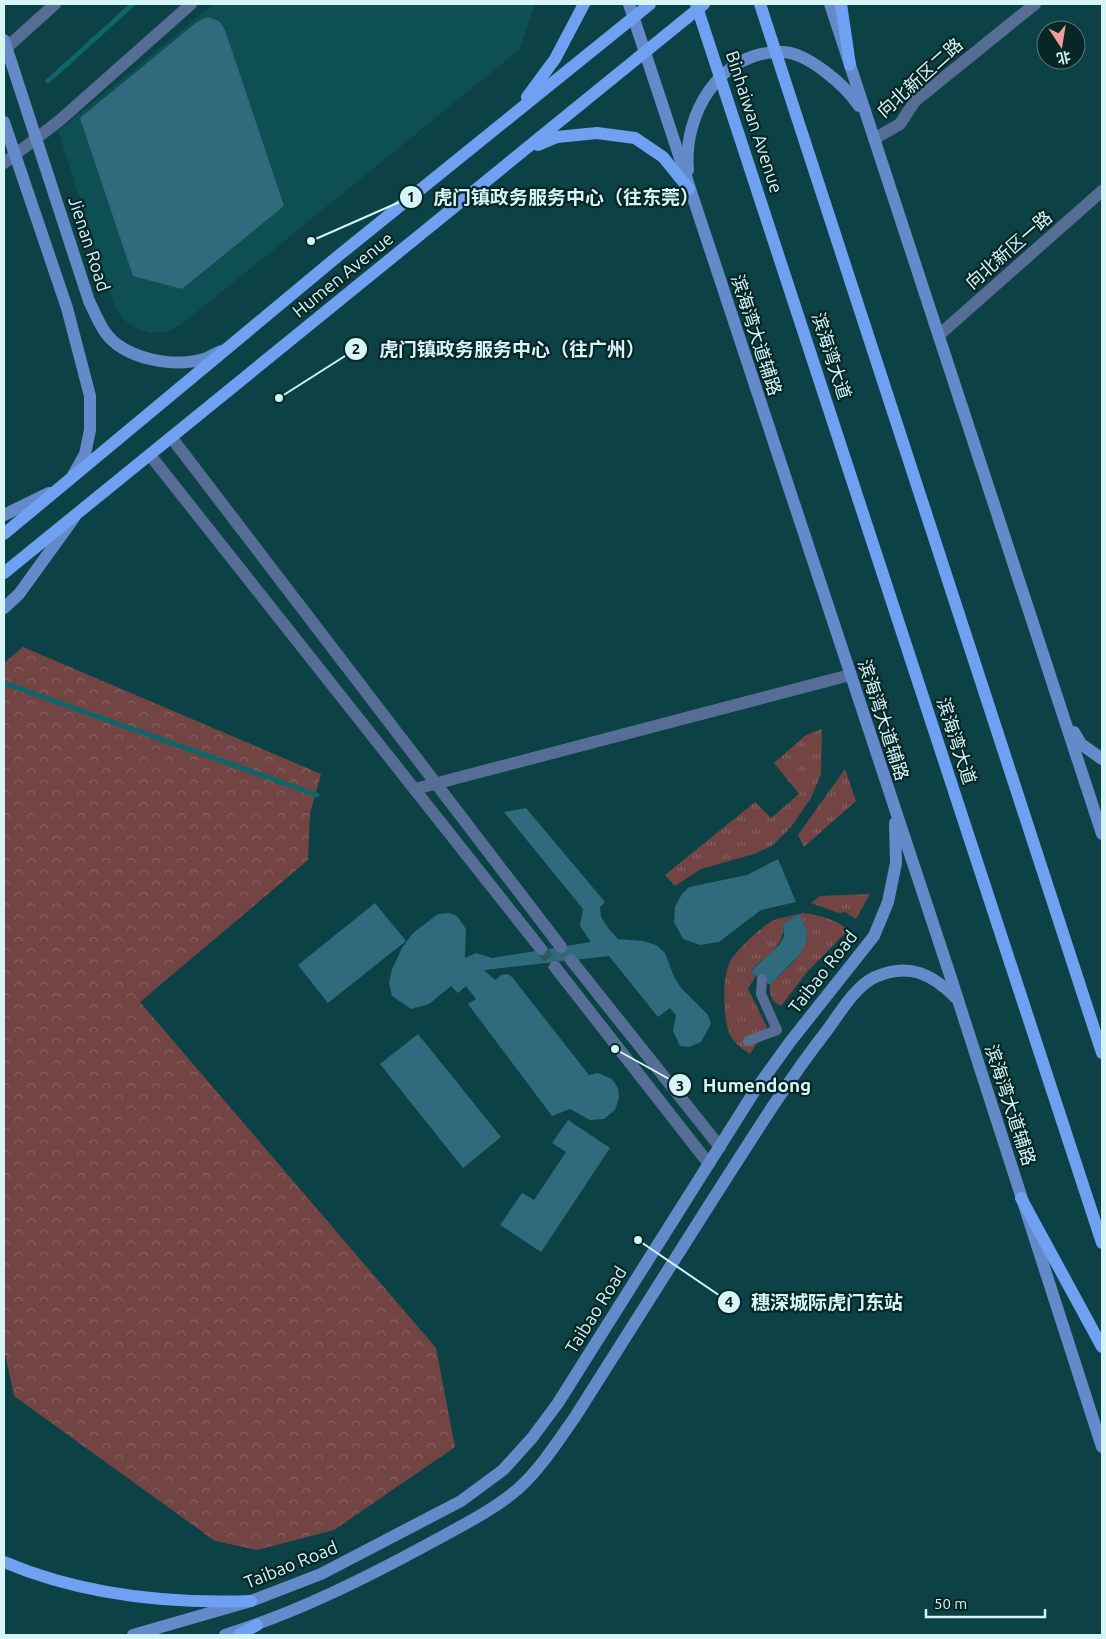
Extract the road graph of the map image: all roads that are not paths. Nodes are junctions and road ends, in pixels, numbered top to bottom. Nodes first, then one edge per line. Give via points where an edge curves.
1 (55, 4) edge
2 (191, 4) edge
3 (584, 4) edge
4 (629, 4) edge
5 (650, 4) edge
6 (696, 4) edge
7 (705, 4) edge
8 (760, 4) edge
9 (830, 4) edge
10 (841, 4) edge
11 (1035, 4) edge
12 (633, 17) junction
13 (5, 46) edge
14 (645, 53) junction
15 (850, 65) junction
16 (517, 111) junction
17 (868, 121) junction
18 (4, 122) edge
19 (874, 138) junction
20 (36, 139) junction
21 (522, 152) junction
22 (15, 154) junction
23 (4, 163) edge
24 (689, 189) junction
25 (1102, 191) edge
26 (778, 250) joint
27 (939, 335) junction
28 (226, 349) junction
29 (172, 437) junction
30 (150, 455) junction
31 (72, 477) junction
32 (58, 489) junction
33 (77, 514) junction
34 (4, 516) edge
35 (4, 534) edge
36 (4, 573) edge
37 (4, 608) edge
38 (850, 675) junction
39 (1064, 716) junction
40 (1102, 759) edge
41 (436, 784) junction
42 (415, 789) junction
43 (895, 811) junction
44 (1102, 834) edge
45 (561, 947) dead end
46 (541, 949) tunnel mouth
47 (571, 960) dead end
48 (555, 967) tunnel mouth
49 (762, 979) dead end
50 (958, 1000) junction
51 (748, 1041) dead end
52 (1102, 1052) edge
53 (720, 1147) junction
54 (709, 1164) junction
55 (1022, 1198) junction
56 (1102, 1243) edge
57 (1102, 1347) edge
58 (1102, 1447) edge
59 (4, 1562) edge
60 (251, 1601) junction
61 (257, 1625) junction
62 (133, 1635) edge
63 (226, 1635) edge
64 (239, 1635) edge

1 - 13 street
2 - 20 street
3 - 16 main road via 555,60
4 - 12 main road, 滨海湾大道辅路
5 - 12 main road, Humen Avenue
6 - 26 main road, Binhaiwan Avenue
7 - 14 main road, Humen Avenue
8 - 52 main road
9 - 15 main road
10 - 15 main road
11 - 19 street, 向北新区二路 via 924,93 900,124
12 - 14 main road, 滨海湾大道辅路
12 - 16 main road, Humen Avenue
13 - 20 main road, Jienan Road
14 - 21 main road, Humen Avenue
14 - 24 main road, 滨海湾大道辅路
15 - 17 main road
16 - 28 main road, Humen Avenue
17 - 19 main road
17 - 24 main road via 850,93 829,74 785,52 757,55 734,65 715,81 701,102 686,155
18 - 22 main road
19 - 27 main road
20 - 22 street
20 - 28 main road, Jienan Road via 89,301 105,332 123,349 149,358 203,359
21 - 24 main road via 557,137 597,133 635,138 663,157
21 - 29 main road, Humen Avenue
22 - 23 street
22 - 31 main road via 67,308 90,396 90,430 85,454
24 - 38 main road, 滨海湾大道辅路
25 - 27 street, 向北新区一路
26 - 56 main road, 滨海湾大道
27 - 39 main road
28 - 31 main road, Humen Avenue
29 - 30 main road, Humen Avenue
29 - 41 street
30 - 33 main road, Humen Avenue
30 - 42 street
31 - 32 main road, Humen Avenue
32 - 34 main road
32 - 35 main road, Humen Avenue
33 - 36 main road, Humen Avenue
33 - 37 main road via 19,594
38 - 41 street
38 - 43 main road, 滨海湾大道辅路
39 - 40 main road via 1081,744
39 - 44 main road
41 - 42 street
41 - 45 street
42 - 46 street
43 - 50 main road, 滨海湾大道辅路
43 - 53 main road, Taibao Road via 896,863 888,902 874,936 790,1042
47 - 53 street
48 - 54 street
49 - 51 lane via 761,994 777,1030
50 - 55 main road, 滨海湾大道辅路
50 - 61 main road via 938,980 915,970 874,978 858,990 806,1057 772,1108 575,1417 548,1455 518,1488 472,1520 401,1559 331,1594
53 - 54 main road, Taibao Road
54 - 60 main road, Taibao Road via 558,1403 504,1470 461,1501 390,1539 321,1574
55 - 57 main road
55 - 58 main road, 滨海湾大道辅路
59 - 60 main road via 86,1589 125,1596 197,1603
60 - 62 main road, Taibao Road
61 - 63 main road
61 - 64 main road

